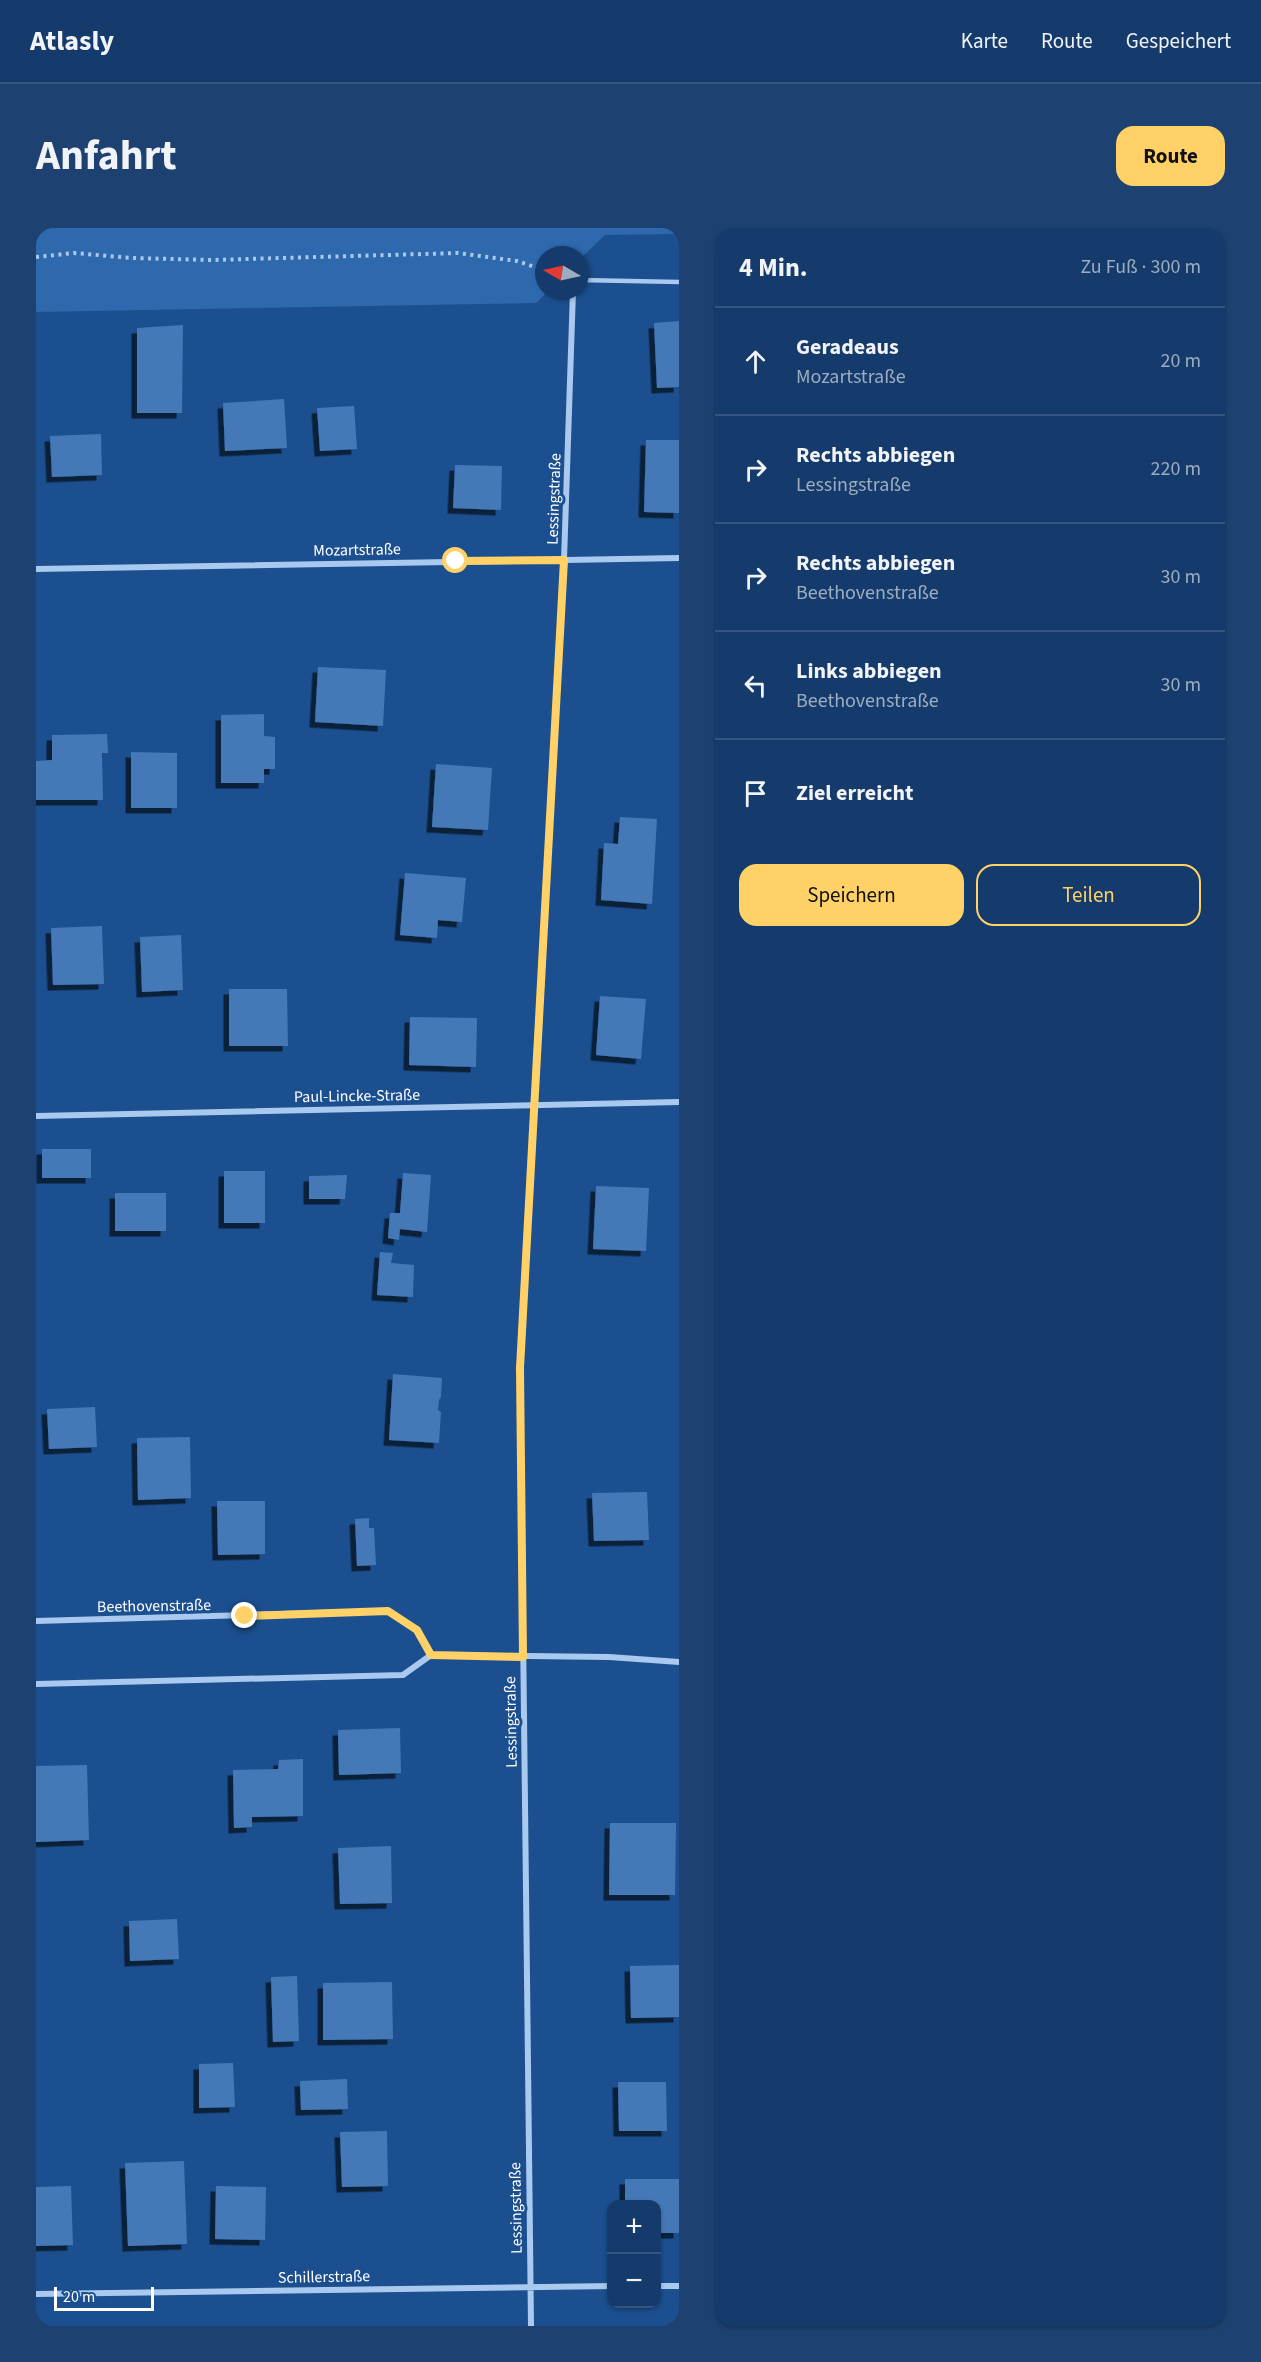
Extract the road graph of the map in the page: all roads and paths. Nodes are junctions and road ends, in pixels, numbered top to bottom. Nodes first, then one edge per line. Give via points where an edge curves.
1 (36, 257) edge
2 (535, 267) edge
3 (589, 280) edge
4 (679, 282) edge
5 (573, 300) edge
6 (679, 558) edge
7 (564, 560) junction
8 (36, 569) edge
9 (679, 1102) edge
10 (533, 1105) junction
11 (36, 1116) edge
12 (36, 1621) edge
13 (431, 1655) junction
14 (523, 1657) junction
15 (679, 1662) edge
16 (36, 1684) edge
17 (530, 2286) junction
18 (607, 2286) edge
19 (661, 2286) edge
20 (679, 2286) edge
21 (36, 2294) edge
22 (531, 2326) edge

1 - 2 path via 74,253 212,260 458,253
3 - 4 lane
5 - 7 street, Lessingstraße
6 - 7 street, Mozartstraße
7 - 8 street, Mozartstraße
7 - 10 street, Lessingstraße
9 - 10 street, Paul-Lincke-Straße
10 - 11 street, Paul-Lincke-Straße
10 - 14 street, Lessingstraße via 520,1368
12 - 13 street, Beethovenstraße via 388,1611 417,1630
13 - 14 street
13 - 16 street via 403,1675
14 - 15 street
14 - 17 street, Lessingstraße
17 - 18 street, Schillerstraße
17 - 21 street, Schillerstraße
17 - 22 street, Lessingstraße
19 - 20 street

